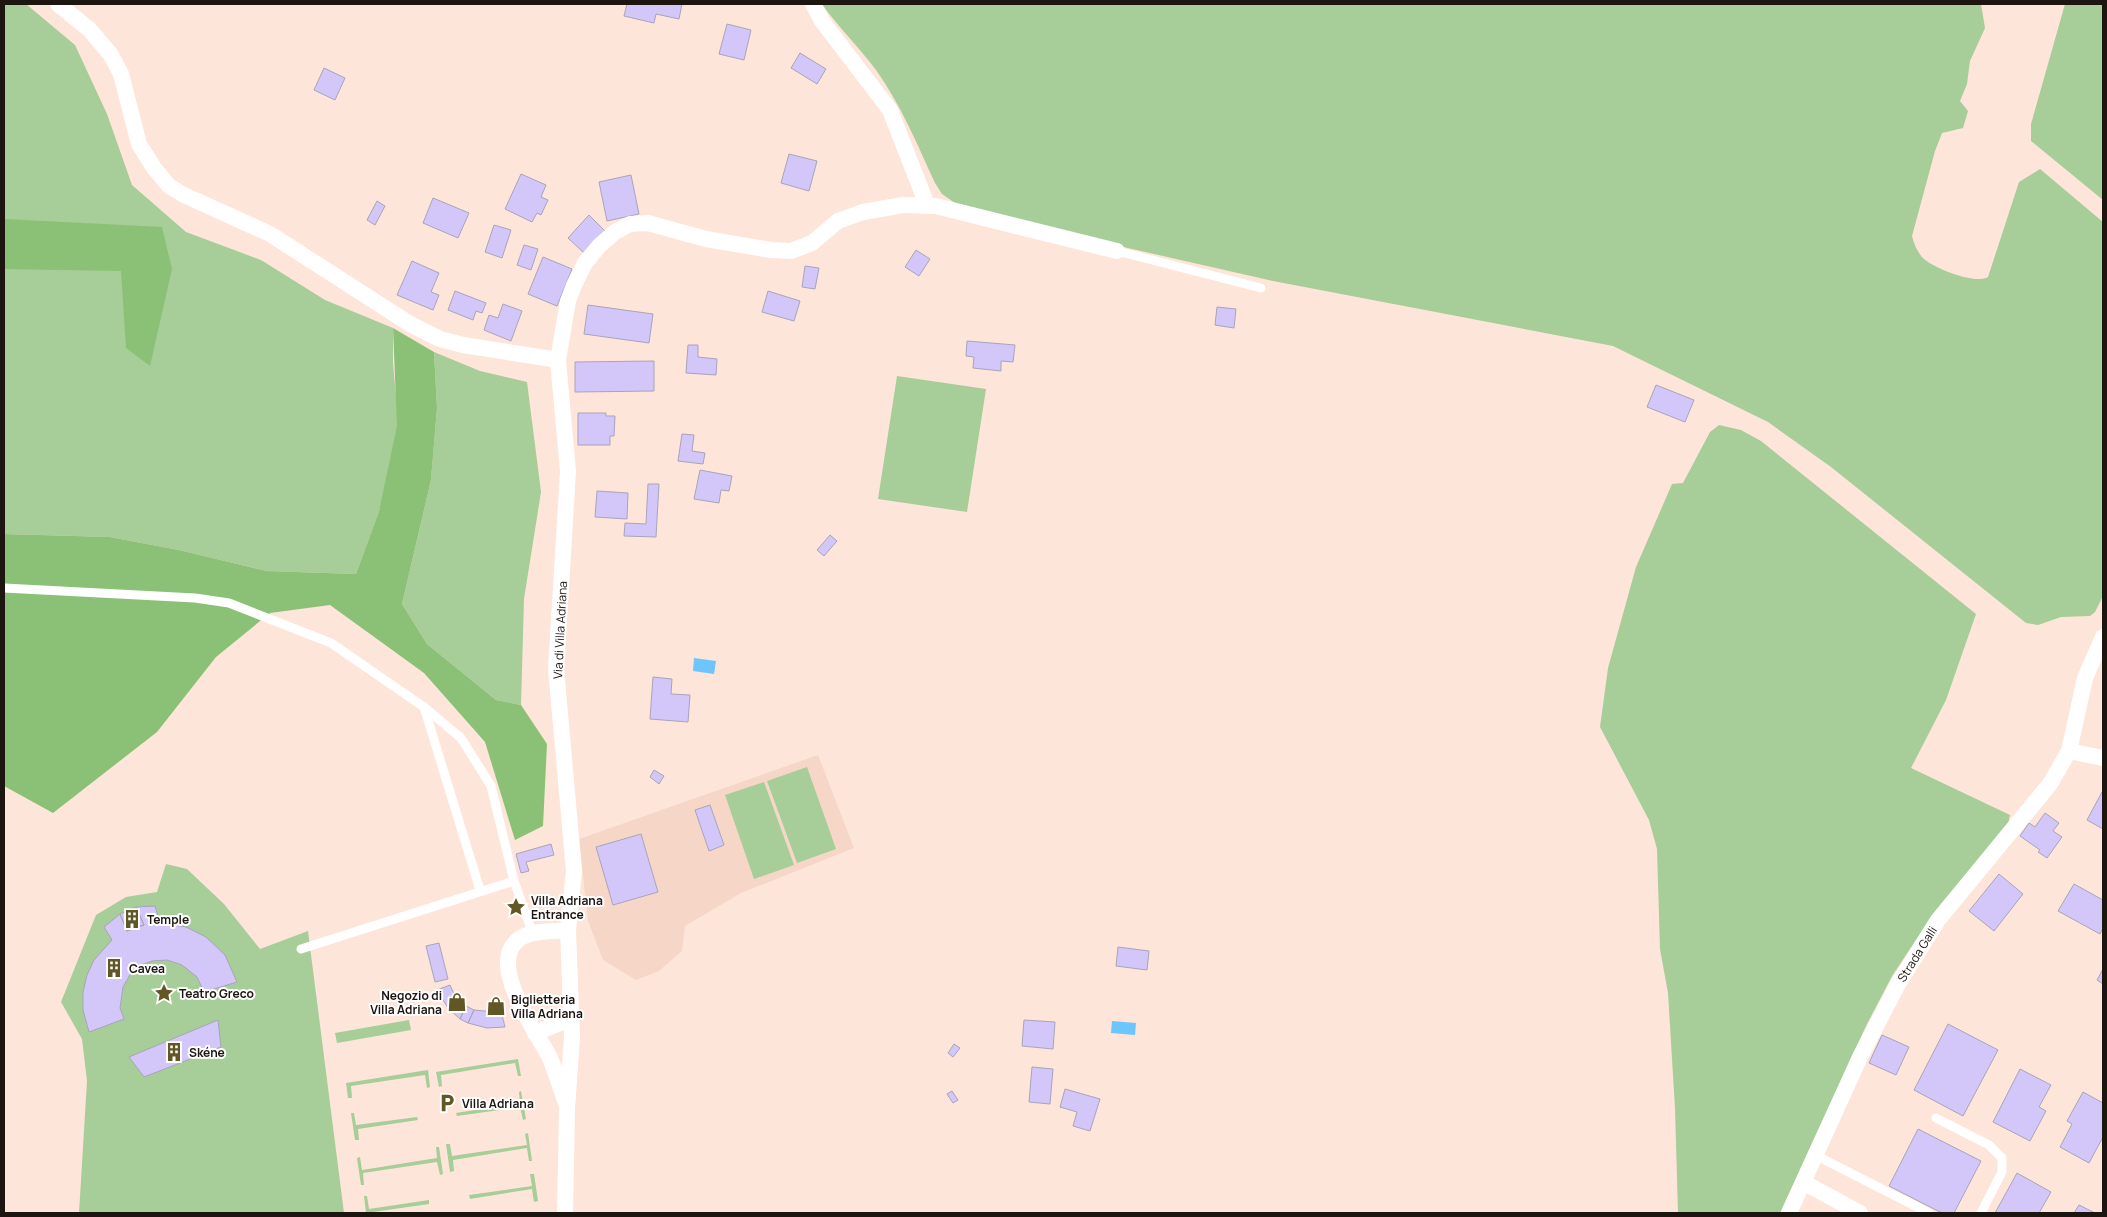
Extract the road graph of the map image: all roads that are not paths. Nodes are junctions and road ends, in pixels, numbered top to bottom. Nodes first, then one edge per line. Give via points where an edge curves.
1 (58, 4) edge
2 (812, 4) edge
3 (927, 205) junction
4 (1117, 251) joint
5 (1260, 288) dead end
6 (558, 360) junction
7 (4, 588) edge
8 (2103, 637) edge
9 (424, 707) junction
10 (2069, 751) junction
11 (2103, 758) edge
12 (514, 880) junction
13 (480, 890) junction
14 (568, 930) junction
15 (533, 934) junction
16 (301, 949) dead end
17 (572, 1018) junction
18 (535, 1033) junction
19 (568, 1109) junction
20 (1936, 1118) dead end
21 (1815, 1156) junction
22 (1803, 1182) junction
23 (565, 1213) edge
24 (1789, 1213) edge
25 (1860, 1213) edge
26 (1929, 1213) edge
27 (1981, 1213) edge

1 - 6 street via 90,30 111,54 121,74 139,144 169,186 275,237 410,324 440,339
2 - 3 street via 890,110
3 - 4 street, Via di Villa Adriana
3 - 6 street, Via di Villa Adriana via 880,208 850,216 831,226 812,243 791,251 706,240 648,223 625,226 594,251 578,276 568,301
4 - 5 lane
6 - 14 street, Via di Villa Adriana via 568,471 556,669 574,871
7 - 9 lane via 195,598 229,603 331,643
8 - 10 street, Strada Galli via 2085,678
9 - 12 lane via 460,738 491,786
9 - 13 lane
10 - 11 street
10 - 21 street, Strada Galli via 2050,784 1929,933 1871,1034
12 - 13 lane
12 - 15 lane
13 - 16 lane
14 - 15 street, Via di Villa Adriana
14 - 17 street, Via di Villa Adriana
15 - 18 street, Via di Villa Adriana via 515,942 509,956 513,989
17 - 18 street
17 - 19 street, Via di Villa Adriana
18 - 19 street, Via di Villa Adriana via 550,1060
19 - 23 street, Via di Villa Adriana
20 - 27 lane via 1989,1145 2002,1158 2002,1172
21 - 22 street, Strada Galli
21 - 26 lane
22 - 24 street, Strada Galli
22 - 25 street

